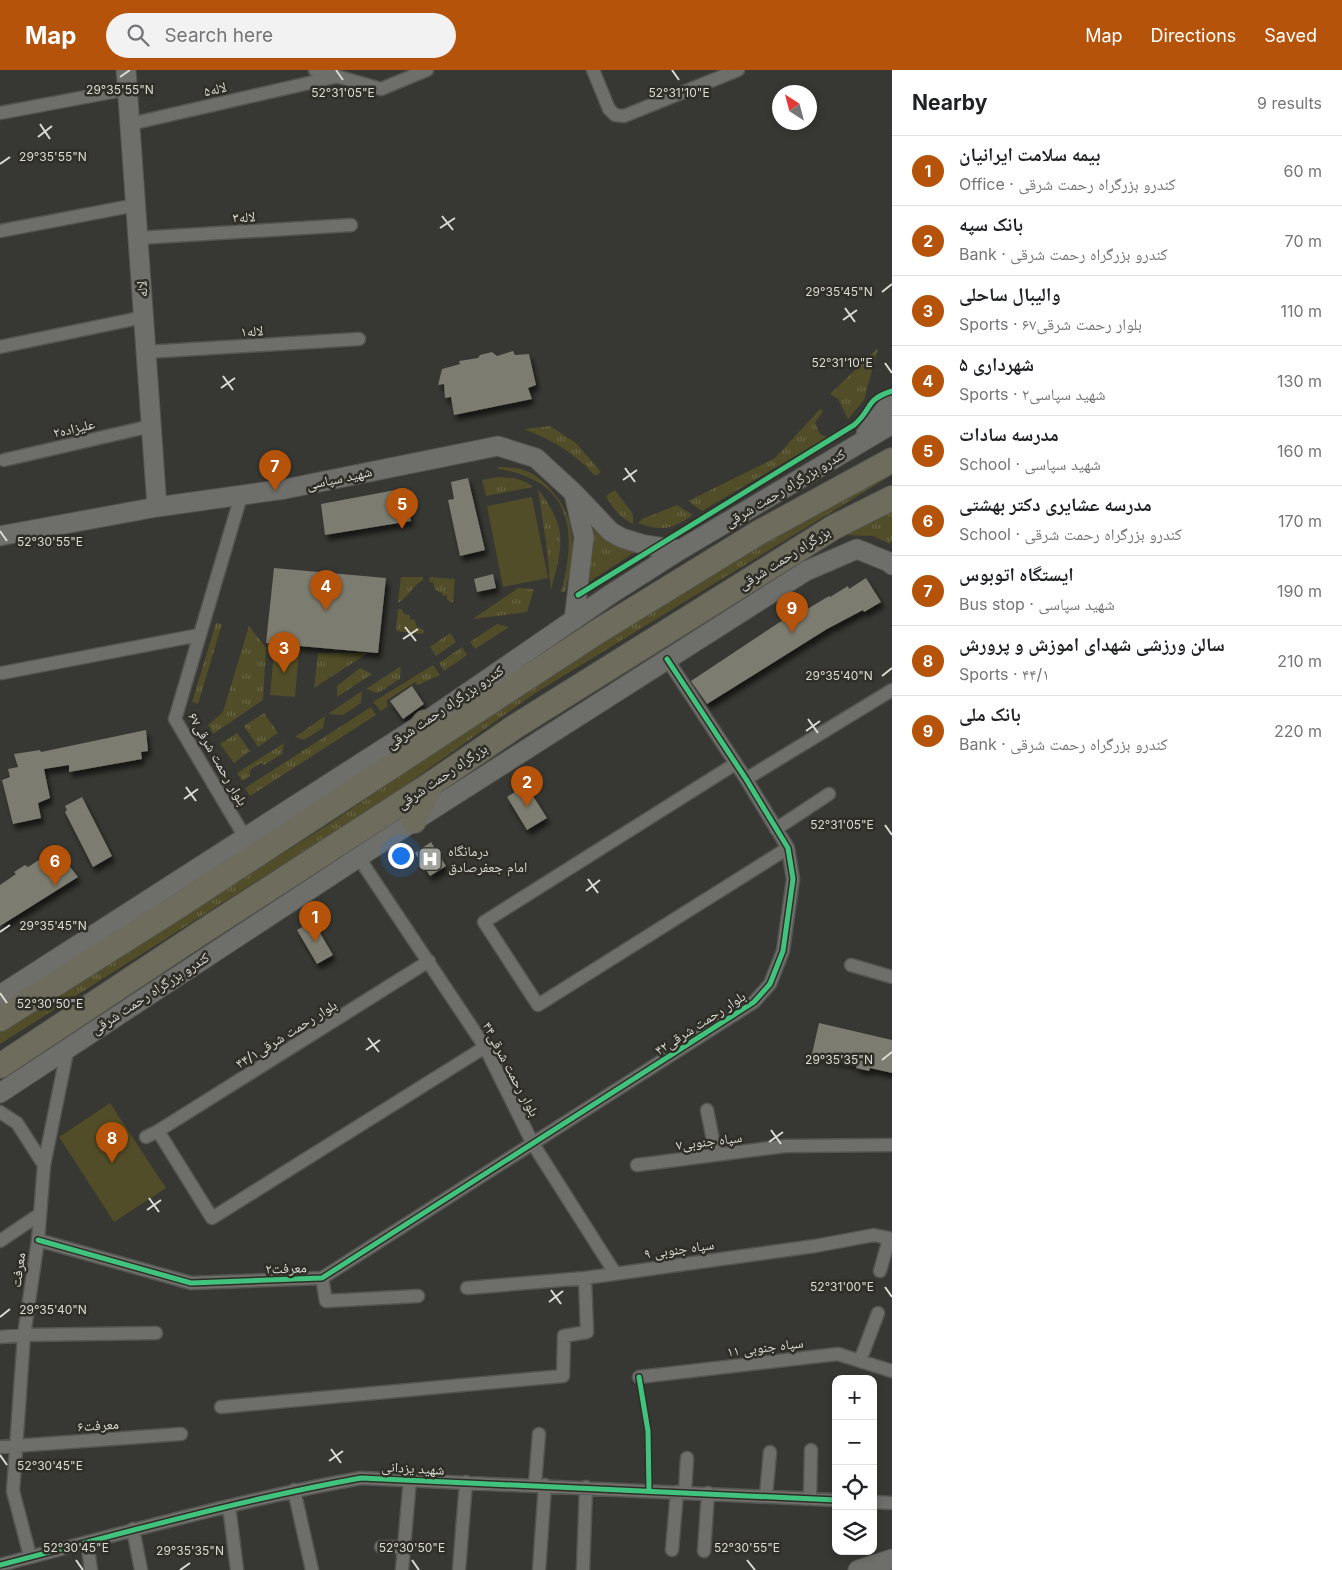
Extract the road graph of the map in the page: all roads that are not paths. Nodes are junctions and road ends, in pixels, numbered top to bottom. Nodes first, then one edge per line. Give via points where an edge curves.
1 (316, 70) edge
2 (427, 70) edge
3 (593, 70) edge
4 (738, 70) edge
5 (335, 77) junction
6 (127, 79) edge
7 (0, 114) edge
8 (130, 124) junction
9 (136, 205) junction
10 (352, 225) dead end
11 (0, 231) edge
12 (138, 238) junction
13 (144, 317) junction
14 (359, 339) dead end
15 (0, 347) edge
16 (146, 352) junction
17 (892, 400) edge
18 (892, 424) edge
19 (151, 426) junction
20 (856, 445) junction
21 (4, 460) dead end
22 (892, 460) edge
23 (574, 493) junction
24 (241, 496) junction
25 (892, 498) edge
26 (157, 507) junction
27 (0, 536) edge
28 (680, 550) junction
29 (892, 565) edge
30 (574, 620) junction
31 (199, 635) junction
32 (667, 659) junction
33 (2, 673) dead end
34 (892, 690) edge
35 (425, 722) junction
36 (735, 764) junction
37 (392, 766) junction
38 (746, 779) junction
39 (431, 784) junction
40 (830, 794) dead end
41 (414, 821) junction
42 (776, 829) junction
43 (246, 839) junction
44 (788, 848) junction
45 (359, 858) junction
46 (429, 961) junction
47 (851, 965) dead end
48 (892, 977) edge
49 (0, 995) edge
50 (0, 1019) edge
51 (68, 1047) junction
52 (485, 1047) junction
53 (0, 1066) edge
54 (0, 1093) edge
55 (707, 1110) dead end
56 (0, 1112) edge
57 (158, 1132) junction
58 (146, 1137) dead end
59 (533, 1144) junction
60 (892, 1145) edge
61 (716, 1155) junction
62 (637, 1165) dead end
63 (44, 1166) junction
64 (40, 1214) junction
65 (891, 1239) edge
66 (38, 1240) junction
67 (0, 1241) edge
68 (880, 1271) dead end
69 (614, 1273) junction
70 (322, 1278) junction
71 (585, 1278) junction
72 (468, 1288) dead end
73 (418, 1296) dead end
74 (878, 1313) dead end
75 (156, 1333) dead end
76 (24, 1335) junction
77 (0, 1338) edge
78 (860, 1361) junction
79 (892, 1371) edge
80 (639, 1377) dead end
81 (221, 1407) dead end
82 (181, 1434) dead end
83 (538, 1434) dead end
84 (17, 1446) junction
85 (0, 1447) edge
86 (811, 1450) dead end
87 (770, 1452) dead end
88 (687, 1458) dead end
89 (410, 1479) junction
90 (466, 1482) junction
91 (540, 1484) junction
92 (586, 1487) junction
93 (294, 1490) junction
94 (681, 1492) junction
95 (708, 1493) junction
96 (766, 1496) junction
97 (810, 1498) junction
98 (832, 1500) edge
99 (877, 1502) edge
100 (892, 1503) edge
101 (229, 1506) junction
102 (133, 1529) junction
103 (87, 1542) junction
104 (381, 1546) dead end
105 (403, 1547) junction
106 (672, 1550) dead end
107 (704, 1551) dead end
108 (892, 1559) edge
109 (27, 1562) edge
110 (0, 1565) edge
111 (539, 1569) edge
112 (91, 1570) edge
113 (141, 1570) edge
114 (237, 1570) edge
115 (312, 1570) edge
116 (402, 1570) edge
117 (459, 1570) edge
118 (583, 1570) edge
119 (858, 1570) edge

1 - 5 street
2 - 5 street via 389,87 374,88
3 - 4 street via 609,109 615,115 624,116
5 - 8 street, لاله۵
6 - 7 street
6 - 8 main road, لاله
8 - 9 main road, لاله
9 - 11 street
9 - 12 main road, لاله
10 - 12 street, ۳لاله
12 - 13 main road, لاله
13 - 15 street
13 - 16 main road, لاله
14 - 16 street, ۱لاله
16 - 19 main road, لاله
17 - 20 main road
18 - 20 main road, کندرو بزرگراه رحمت شرقی
19 - 21 street, علیزاده۲
19 - 26 main road, لاله
20 - 28 main road, کندرو بزرگراه رحمت شرقی
22 - 37 highway via 758,533 597,632
23 - 24 main road, شهید سپاسی via 536,458 498,446
23 - 28 main road, شهید سپاسی via 611,532 622,538
23 - 30 main road via 584,537
24 - 26 main road, شهید سپاسی
24 - 31 street, بلوار رحمت شرقی۶۷
25 - 39 highway, بزرگراه رحمت شرقی via 818,537 516,726
26 - 27 main road, شهید سپاسی
28 - 30 main road, کندرو بزرگراه رحمت شرقی
29 - 32 main road, کندرو بزرگراه رحمت شرقی via 856,549 806,570
30 - 35 main road, کندرو بزرگراه رحمت شرقی
31 - 33 street
31 - 43 street, بلوار رحمت شرقی۶۷ via 175,719
32 - 36 street, بلوار رحمت شرقی۴۲
32 - 41 main road, کندرو بزرگراه رحمت شرقی
34 - 38 street
35 - 37 highway
35 - 43 main road, کندرو بزرگراه رحمت شرقی
36 - 38 street, بلوار رحمت شرقی۴۲
36 - 44 street via 484,922 538,1005
37 - 50 highway
38 - 42 street, بلوار رحمت شرقی۴۲
39 - 41 highway
39 - 53 highway, بزرگراه رحمت شرقی
40 - 42 street
41 - 45 main road, کندرو بزرگراه رحمت شرقی
42 - 44 street, بلوار رحمت شرقی۴۲
43 - 49 main road, کندرو بزرگراه رحمت شرقی
44 - 59 street, بلوار رحمت شرقی۴۲ via 792,879 783,951 770,984 754,1002
45 - 46 street, ۴۴بلوار رحمت شرقی
45 - 51 main road, کندرو بزرگراه رحمت شرقی
46 - 52 street, ۴۴بلوار رحمت شرقی
46 - 57 street, بلوار رحمت شرقی۴۴/۱
47 - 48 street
51 - 54 main road, کندرو بزرگراه رحمت شرقی
51 - 63 street, معرفت
52 - 57 street via 212,1218
52 - 59 street, ۴۴بلوار رحمت شرقی
55 - 61 street
56 - 63 street via 17,1123
57 - 58 street, بلوار رحمت شرقی۴۴/۱
59 - 69 street, ۴۴بلوار رحمت شرقی
59 - 70 street, معرفت۲
60 - 61 street, سپاه جنوبی۷ via 785,1146
61 - 62 street, سپاه جنوبی۷
63 - 64 street, معرفت
64 - 66 street, معرفت
64 - 67 street
65 - 68 street
65 - 69 street, ۹ سپاه جنوبی via 874,1235
66 - 70 street, معرفت۲ via 191,1283
66 - 76 street, معرفت
69 - 71 street, ۹ سپاه جنوبی
70 - 73 street via 326,1301
71 - 72 street, ۹ سپاه جنوبی
71 - 81 street via 587,1332 564,1336 563,1376
74 - 78 street
75 - 76 street
76 - 77 street
76 - 84 street, معرفت
78 - 79 street, ۱۱ سپاه جنوبی
78 - 80 street, ۱۱ سپاه جنوبی via 838,1354
82 - 84 street, معرفت۶
83 - 91 street
84 - 85 street, معرفت۶
84 - 109 street, معرفت via 13,1490
86 - 97 street
87 - 96 street
88 - 94 street
89 - 90 street, شهید یزدانی
89 - 93 street, شهید یزدانی via 361,1478
89 - 105 street
90 - 91 street, شهید یزدانی
90 - 117 street
91 - 92 street, شهید یزدانی
91 - 111 street
92 - 94 street, شهید یزدانی
92 - 118 street
93 - 101 street, شهید یزدانی
93 - 115 street
94 - 95 street, شهید یزدانی
94 - 106 street
95 - 96 street, شهید یزدانی
95 - 107 street
96 - 97 street, شهید یزدانی
97 - 98 street, شهید یزدانی
99 - 100 street
101 - 102 street, شهید یزدانی
101 - 114 street
102 - 103 street, شهید یزدانی
102 - 113 street
103 - 109 street, شهید یزدانی
103 - 112 street
104 - 105 street
105 - 116 street
108 - 119 main road
109 - 110 street, شهید یزدانی

